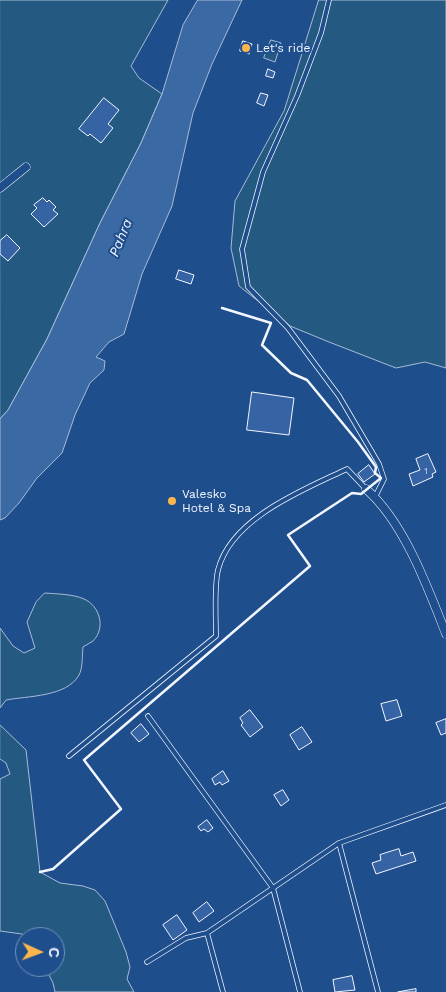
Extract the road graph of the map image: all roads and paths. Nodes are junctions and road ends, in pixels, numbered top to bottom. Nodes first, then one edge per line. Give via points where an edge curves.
1 (329, 0) edge
2 (26, 167) dead end
3 (0, 188) edge
4 (366, 489) joint
5 (375, 497) junction
6 (446, 634) edge
7 (148, 716) dead end
8 (69, 756) dead end
9 (446, 805) edge
10 (339, 843) junction
11 (273, 888) junction
12 (208, 933) junction
13 (147, 962) dead end
14 (222, 992) edge
15 (300, 992) edge
16 (378, 992) edge

1 - 5 lane via 321,33 297,96 263,172 242,250 248,287 288,328 339,396 380,464 384,479
2 - 3 street
4 - 5 street
4 - 8 lane via 347,470 286,498 238,532 218,571 216,636
5 - 6 street via 394,523 424,578
7 - 11 lane
9 - 10 lane
10 - 11 lane
10 - 16 lane
11 - 12 lane
11 - 15 lane
12 - 13 lane via 186,938
12 - 14 lane

